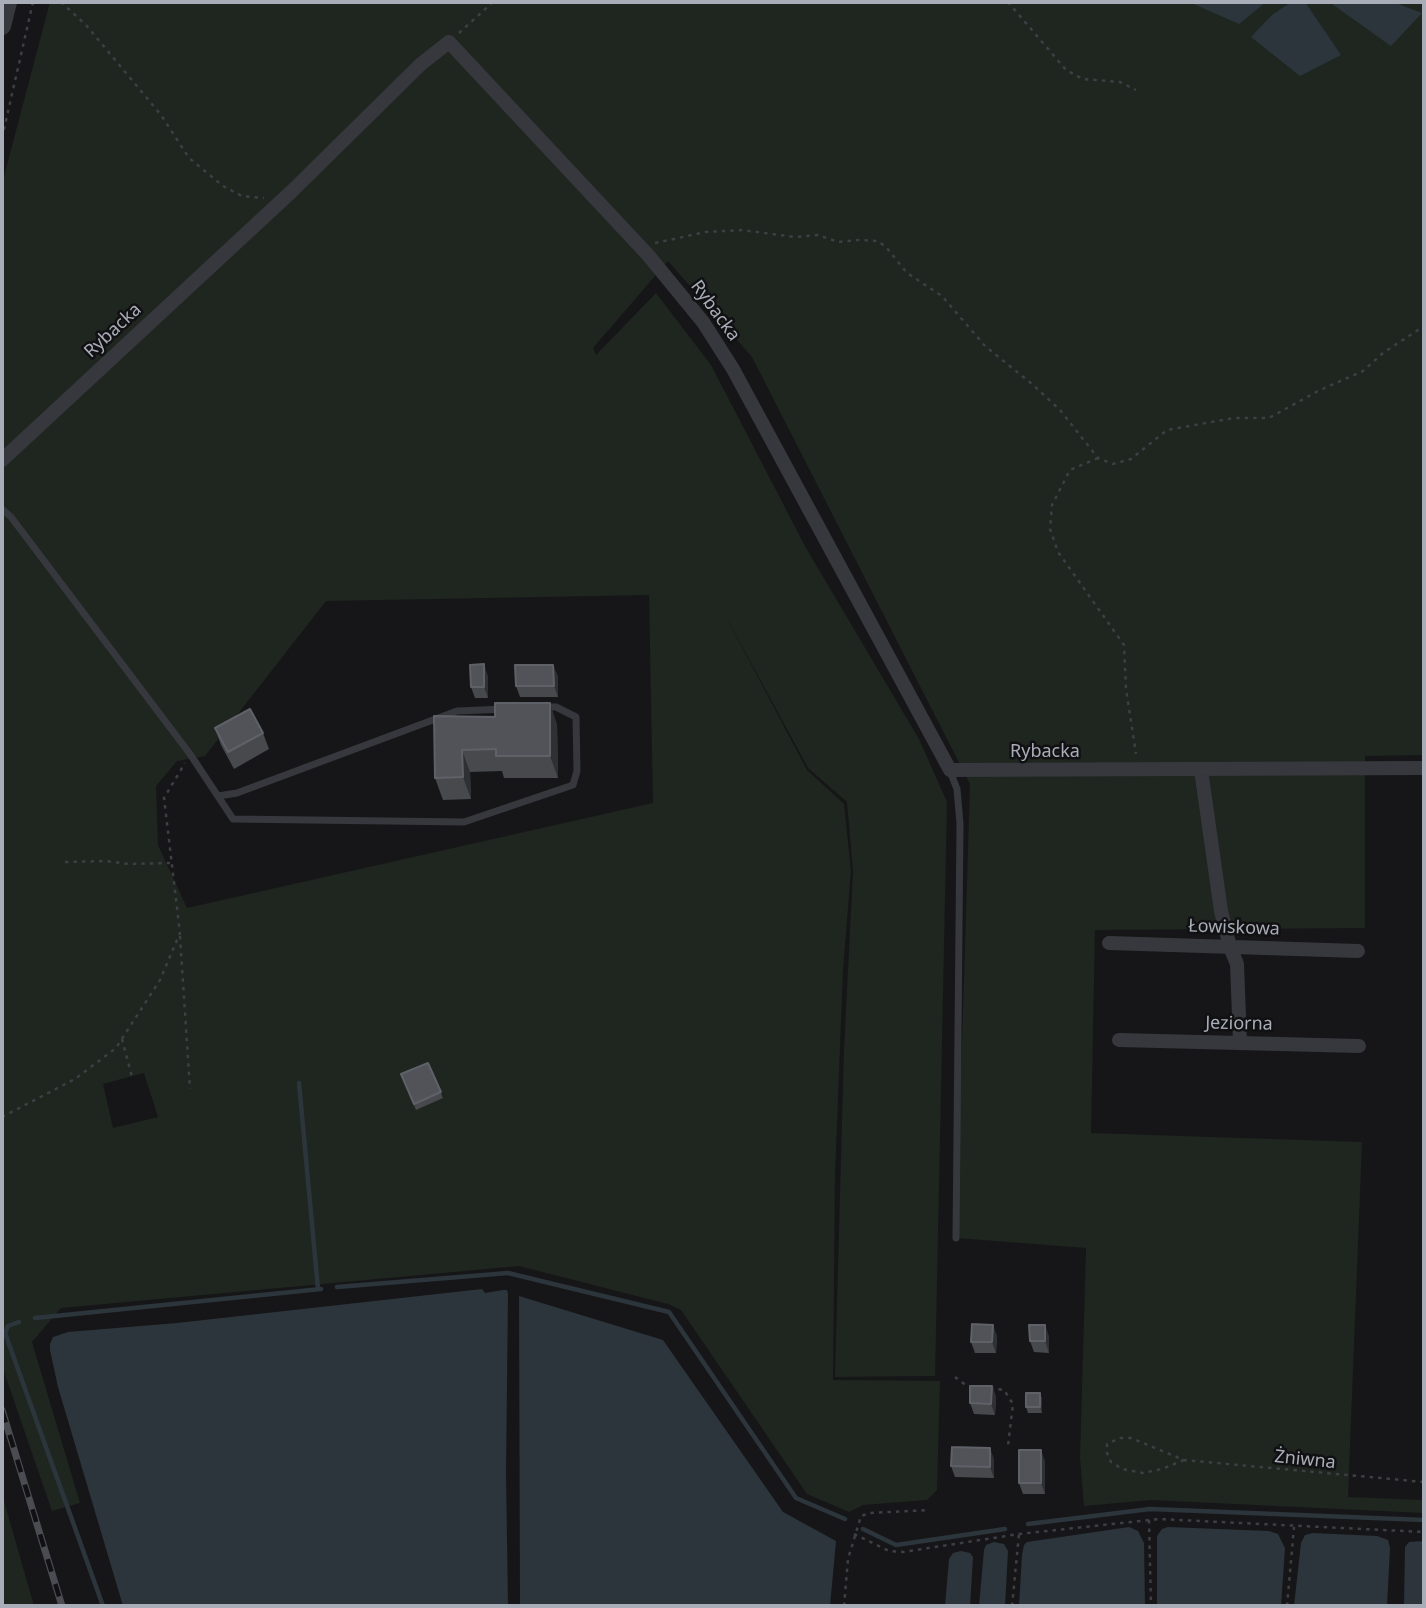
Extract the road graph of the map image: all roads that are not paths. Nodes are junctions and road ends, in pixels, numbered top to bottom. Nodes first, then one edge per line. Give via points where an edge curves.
1 (8, 2) edge
2 (2, 26) edge
3 (2, 460) edge
4 (2, 509) edge
5 (519, 708) edge
6 (531, 708) edge
7 (1424, 768) edge
8 (950, 770) junction
9 (1202, 770) junction
10 (218, 796) junction
11 (1109, 943) dead end
12 (1230, 947) junction
13 (1358, 951) dead end
14 (1119, 1040) dead end
15 (1240, 1043) junction
16 (1359, 1046) dead end
17 (956, 1238) dead end

1 - 2 street
3 - 8 street, Rybacka via 449,42 639,246 703,323 733,369
4 - 10 lane
5 - 10 lane via 457,711 237,793
6 - 10 lane via 556,706 576,717 573,785 464,822 233,819
7 - 9 street, Rybacka
8 - 9 street, Rybacka
8 - 17 lane via 960,824
9 - 12 street
11 - 12 street, Łowiskowa
12 - 13 street, Łowiskowa
12 - 15 street via 1237,964
14 - 15 street, Jeziorna
15 - 16 street, Jeziorna

